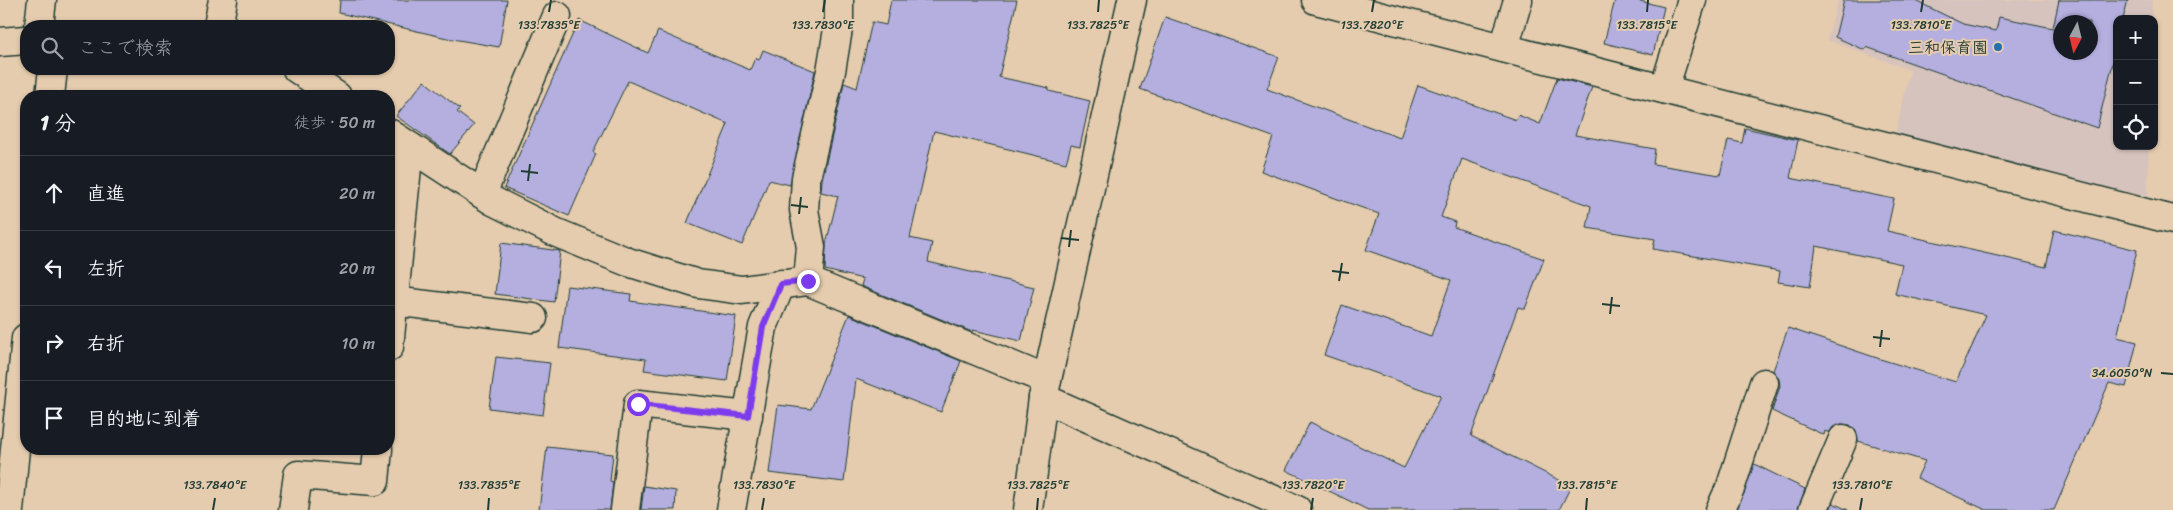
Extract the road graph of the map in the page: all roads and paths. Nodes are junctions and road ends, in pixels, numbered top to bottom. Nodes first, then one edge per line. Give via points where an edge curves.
1 (42, 0) edge
2 (223, 0) edge
3 (839, 0) edge
4 (1132, 0) edge
5 (1316, 0) edge
6 (1518, 0) edge
7 (1692, 0) edge
8 (557, 16) dead end
9 (40, 20) edge
10 (219, 20) edge
11 (20, 40) edge
12 (0, 42) edge
13 (1504, 48) junction
14 (52, 75) edge
15 (306, 75) edge
16 (1664, 89) junction
17 (51, 90) edge
18 (327, 90) edge
19 (399, 140) edge
20 (482, 194) junction
21 (2173, 220) edge
22 (395, 247) edge
23 (794, 283) junction
24 (395, 301) edge
25 (534, 318) dead end
26 (1764, 383) dead end
27 (1045, 389) junction
28 (20, 402) edge
29 (748, 416) junction
30 (1843, 439) dead end
31 (377, 455) edge
32 (10, 510) edge
33 (293, 510) edge
34 (625, 510) edge
35 (731, 510) edge
36 (1028, 510) edge
37 (1297, 510) edge
38 (1720, 510) edge
39 (1813, 510) edge

1 - 9 street
2 - 10 street
3 - 23 street via 839,23 831,71 806,178 804,210 810,248
4 - 27 street
5 - 13 street
6 - 13 street
7 - 16 street
8 - 20 street
11 - 12 street
13 - 16 street
14 - 17 street
15 - 18 street
16 - 21 street
19 - 20 street
19 - 22 street
20 - 23 street via 557,233 628,262 698,284 742,290
23 - 27 street
23 - 29 street via 763,327
24 - 25 street
26 - 38 street via 1731,486
27 - 36 street
27 - 37 street
28 - 32 street
29 - 34 street via 638,404
29 - 35 street
30 - 39 street
31 - 33 street via 375,481 298,475

